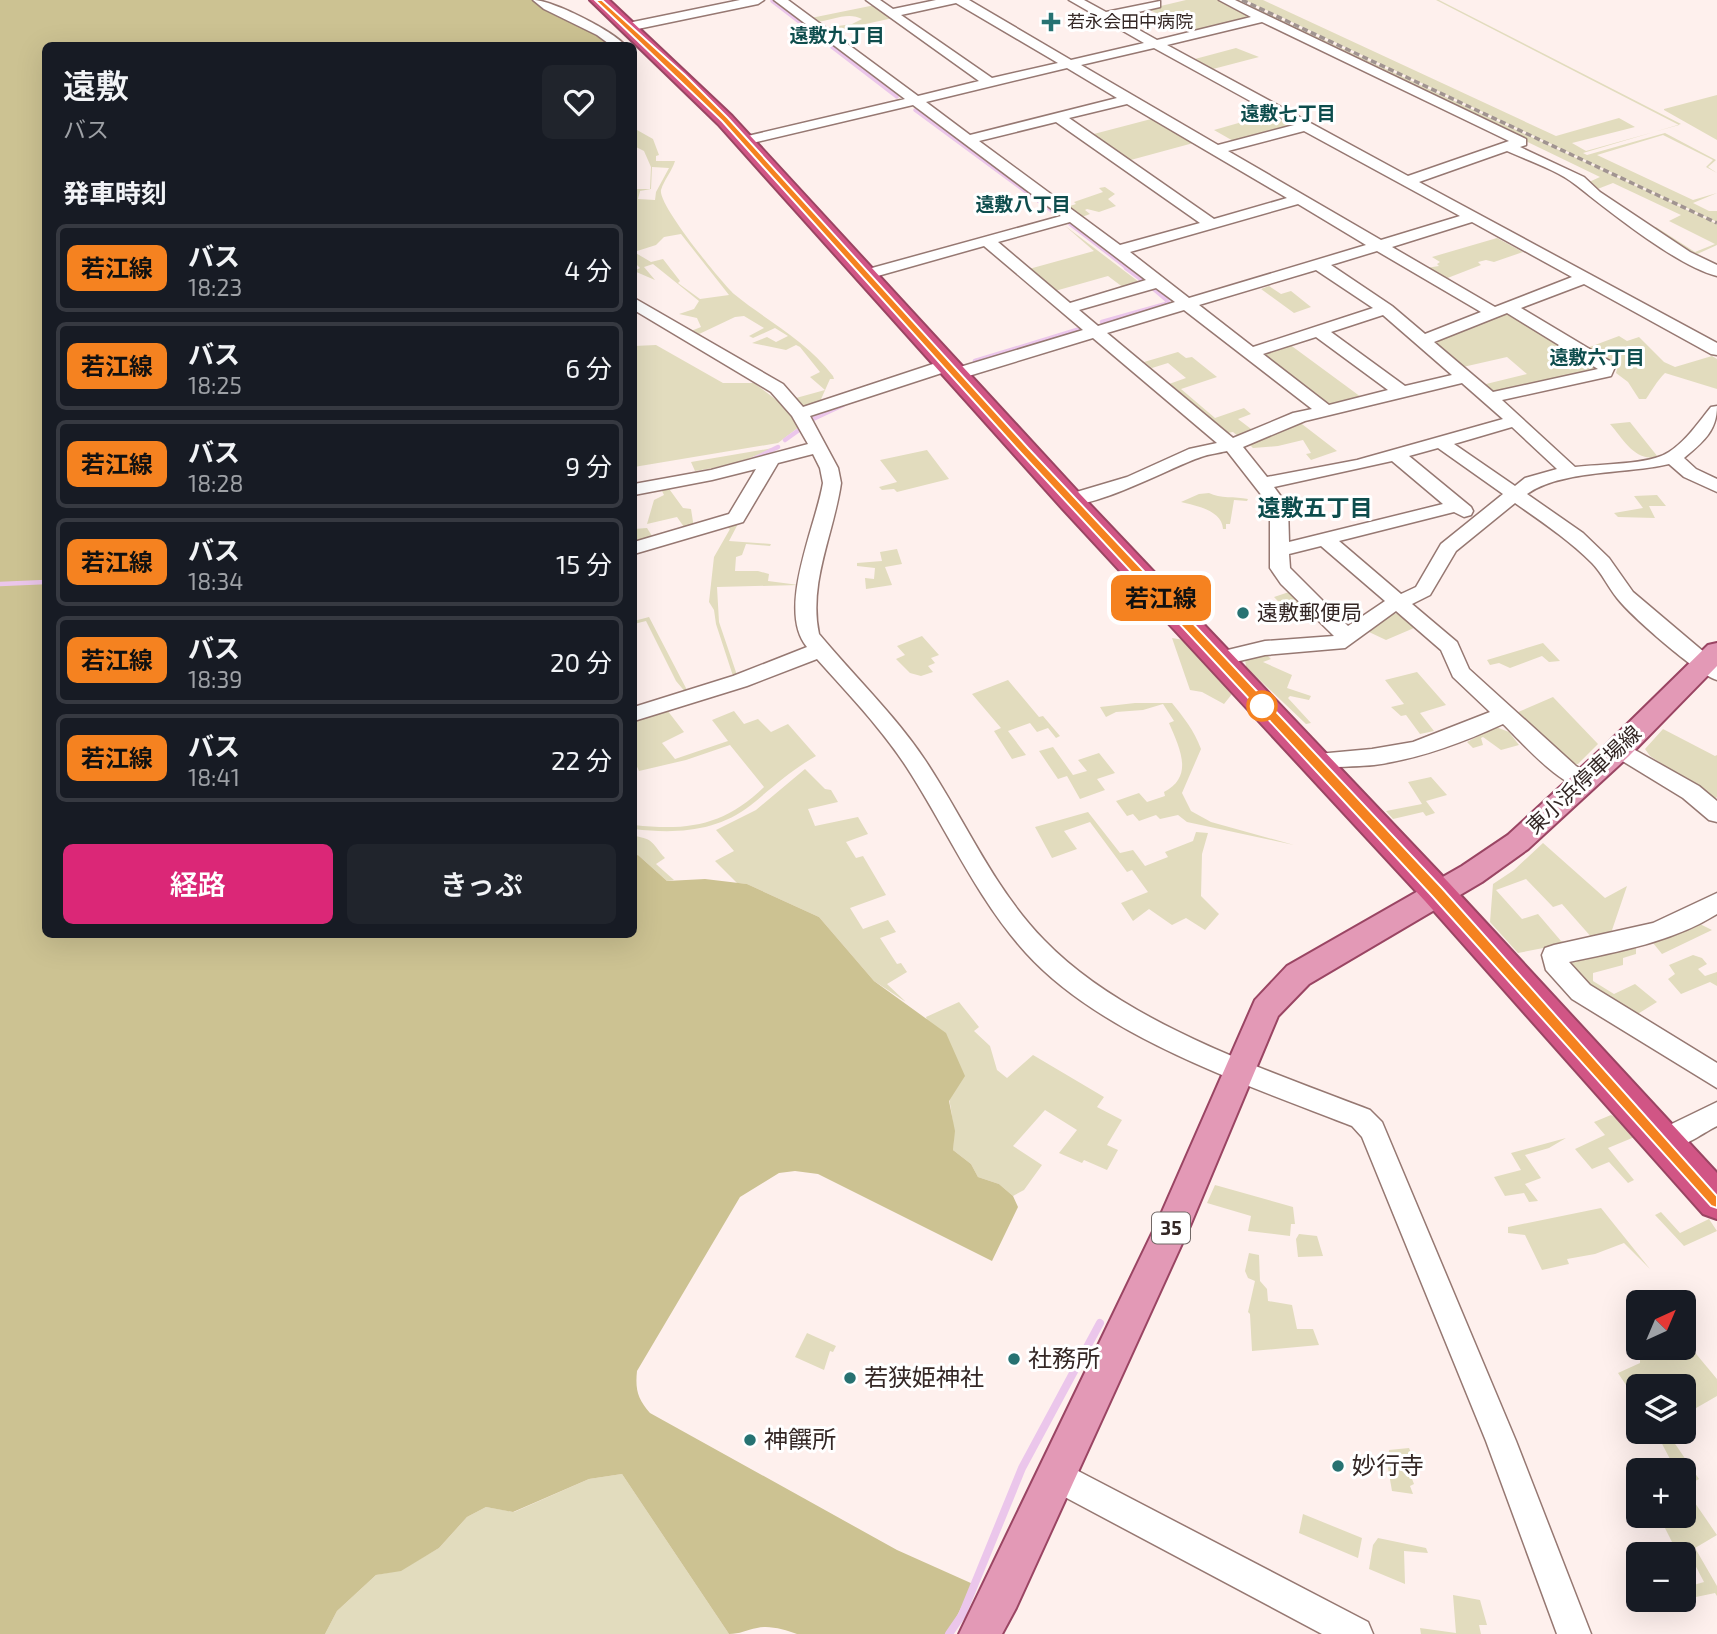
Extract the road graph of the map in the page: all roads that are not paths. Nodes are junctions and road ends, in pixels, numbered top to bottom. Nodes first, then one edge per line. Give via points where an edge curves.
1 (539, 0) edge
2 (599, 0) edge
3 (758, 0) edge
4 (780, 0) edge
5 (872, 0) edge
6 (954, 0) edge
7 (960, 0) edge
8 (1075, 0) edge
9 (1226, 0) edge
10 (1157, 2) edge
11 (891, 13) junction
12 (1105, 16) junction
13 (1264, 19) junction
14 (624, 36) edge
15 (1156, 44) junction
16 (637, 45) edge
17 (1070, 65) junction
18 (991, 84) junction
19 (1129, 99) junction
20 (914, 102) junction
21 (1058, 117) junction
22 (1306, 126) junction
23 (966, 140) junction
24 (744, 141) junction
25 (1508, 146) junction
26 (1217, 150) junction
27 (1407, 181) junction
28 (1299, 199) junction
29 (1072, 217) junction
30 (1473, 217) junction
31 (1212, 224) junction
32 (987, 241) junction
33 (1380, 246) junction
34 (1118, 251) junction
35 (1320, 265) junction
36 (1717, 271) edge
37 (867, 274) junction
38 (1584, 278) junction
39 (1158, 282) junction
40 (637, 305) edge
41 (1188, 305) junction
42 (1069, 307) junction
43 (1386, 309) junction
44 (1501, 310) junction
45 (1098, 331) junction
46 (1318, 331) junction
47 (1423, 340) junction
48 (1717, 351) edge
49 (1250, 353) junction
50 (952, 370) junction
51 (1465, 377) junction
52 (1403, 393) junction
53 (1489, 398) junction
54 (1324, 409) junction
55 (1717, 411) edge
56 (800, 414) junction
57 (1514, 421) junction
58 (1439, 441) junction
59 (1232, 445) junction
60 (818, 447) junction
61 (1396, 456) junction
62 (1673, 458) junction
63 (770, 461) junction
64 (1570, 472) junction
65 (1265, 483) junction
66 (1717, 486) edge
67 (637, 488) edge
68 (1516, 493) junction
69 (1070, 500) junction
70 (1455, 506) junction
71 (1479, 521) junction
72 (1325, 539) junction
73 (637, 547) edge
74 (1280, 547) junction
75 (1398, 604) junction
76 (1349, 637) junction
77 (819, 649) junction
78 (1218, 659) junction
79 (1712, 663) edge
80 (637, 713) edge
81 (1505, 714) junction
82 (1619, 749) junction
83 (1315, 761) junction
84 (1584, 782) junction
85 (1717, 814) edge
86 (1437, 892) junction
87 (1717, 902) edge
88 (1239, 1070) junction
89 (1717, 1077) edge
90 (1717, 1113) edge
91 (1663, 1141) junction
92 (1717, 1201) edge
93 (1057, 1476) junction
94 (980, 1634) edge
95 (1356, 1634) edge
96 (1574, 1634) edge

1 - 14 street via 608,36
2 - 14 highway
3 - 14 street
4 - 20 street
5 - 11 street
6 - 11 street
7 - 17 street
8 - 12 street
9 - 13 street
10 - 12 street
11 - 18 street
12 - 15 street
13 - 15 street
13 - 25 street via 1521,142
15 - 17 street
15 - 22 street
16 - 24 highway via 683,76
17 - 18 street
17 - 19 street
18 - 20 street
19 - 21 street
19 - 26 street
20 - 23 street
20 - 24 street
21 - 23 street
21 - 31 street
22 - 26 street
22 - 27 street
23 - 29 street
24 - 37 highway
25 - 27 street
25 - 36 street via 1579,180 1685,255
26 - 28 street
27 - 30 street
28 - 31 street
28 - 33 street
29 - 32 street
29 - 34 street
30 - 33 street
30 - 38 street
31 - 34 street
32 - 37 street
32 - 42 street
33 - 35 street
33 - 44 street
34 - 39 street
35 - 41 street
35 - 43 street
37 - 50 highway
38 - 44 street
38 - 48 street
39 - 41 street
39 - 42 street
40 - 56 street via 770,383
41 - 45 street
41 - 49 street
42 - 45 street
43 - 46 street
43 - 47 street
44 - 47 street
44 - 53 street via 1607,367 1605,372
45 - 50 street
45 - 59 street
46 - 49 street
46 - 52 street
47 - 51 street
49 - 54 street
50 - 56 street
50 - 69 highway
51 - 52 street
51 - 53 street
52 - 54 street
53 - 57 street
54 - 59 street
55 - 62 street
56 - 60 street
57 - 58 street
57 - 64 street
58 - 61 street
58 - 68 street
59 - 65 street
59 - 69 street via 1195,453 1133,481
60 - 63 street
60 - 77 street via 832,483 808,591 806,629
61 - 65 street
61 - 70 street
62 - 64 street
62 - 66 street via 1690,473
63 - 67 street
63 - 73 street via 736,517
64 - 68 street via 1541,478
65 - 74 street via 1279,506
68 - 71 street
68 - 79 street via 1591,550 1626,596
69 - 78 highway
70 - 71 street
70 - 72 street
71 - 75 street via 1448,548 1423,591
72 - 74 street
72 - 75 street
74 - 76 street via 1280,568 1288,580
75 - 76 street
75 - 81 street via 1450,647 1460,672
76 - 78 street via 1338,643 1265,648
77 - 80 street via 740,681
77 - 88 street via 904,747 995,896 1037,949 1062,972 1127,1014
78 - 83 highway
79 - 82 main road, 東小浜停車場線
81 - 83 street via 1418,749
81 - 84 street
82 - 84 main road, 東小浜停車場線
82 - 85 street via 1691,792
83 - 86 highway
84 - 86 main road, 東小浜停車場線 via 1497,858
86 - 88 main road, 35 via 1333,953 1284,988 1266,1009
86 - 91 highway
87 - 89 street via 1655,933 1554,955 1581,992
88 - 93 main road, 35 via 1173,1226
88 - 96 street via 1360,1118 1373,1130
90 - 91 street
91 - 92 highway
93 - 94 main road, 35
93 - 95 street

